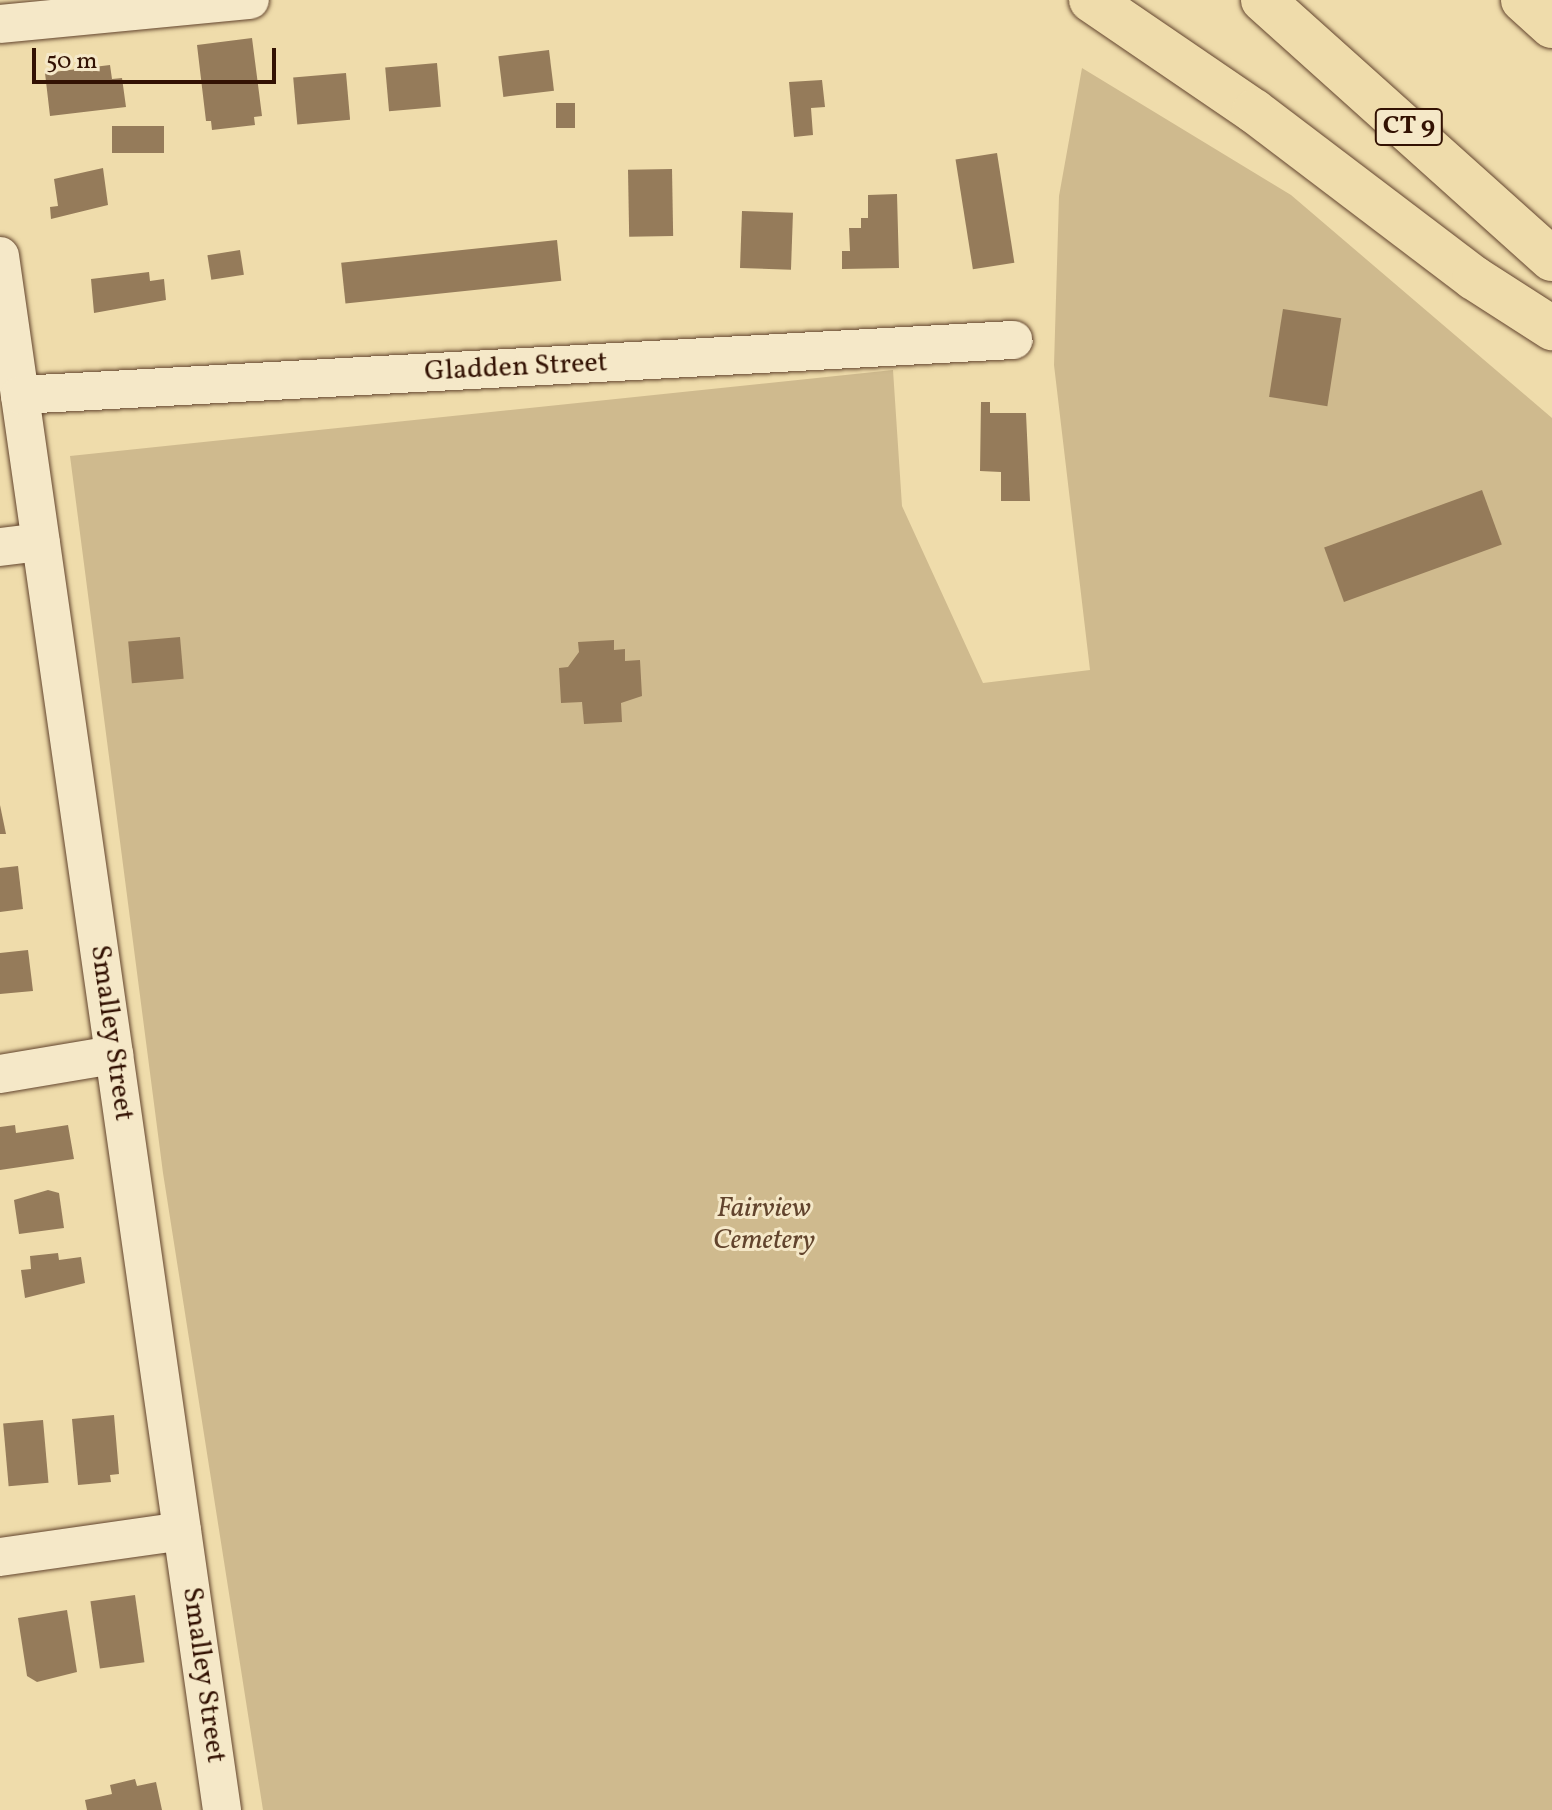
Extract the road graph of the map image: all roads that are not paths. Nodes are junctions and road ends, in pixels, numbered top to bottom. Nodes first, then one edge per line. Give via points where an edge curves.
1 (250, 0) edge
2 (1091, 0) edge
3 (1263, 0) edge
4 (1523, 0) edge
5 (0, 24) edge
6 (1552, 26) edge
7 (0, 256) edge
8 (1552, 259) edge
9 (1552, 328) edge
10 (1013, 340) dead end
11 (20, 395) junction
12 (41, 542) junction
13 (0, 547) edge
14 (114, 1055) junction
15 (0, 1074) edge
16 (182, 1531) junction
17 (0, 1557) edge
18 (222, 1810) edge

1 - 5 street
2 - 9 highway via 1289,135 1474,278
3 - 8 highway, CT 9
4 - 6 highway
7 - 11 street, Smalley Street
10 - 11 street, Gladden Street
11 - 12 street, Smalley Street
12 - 13 street
12 - 14 street, Smalley Street
14 - 15 street
14 - 16 street, Smalley Street
16 - 17 street
16 - 18 street, Smalley Street

